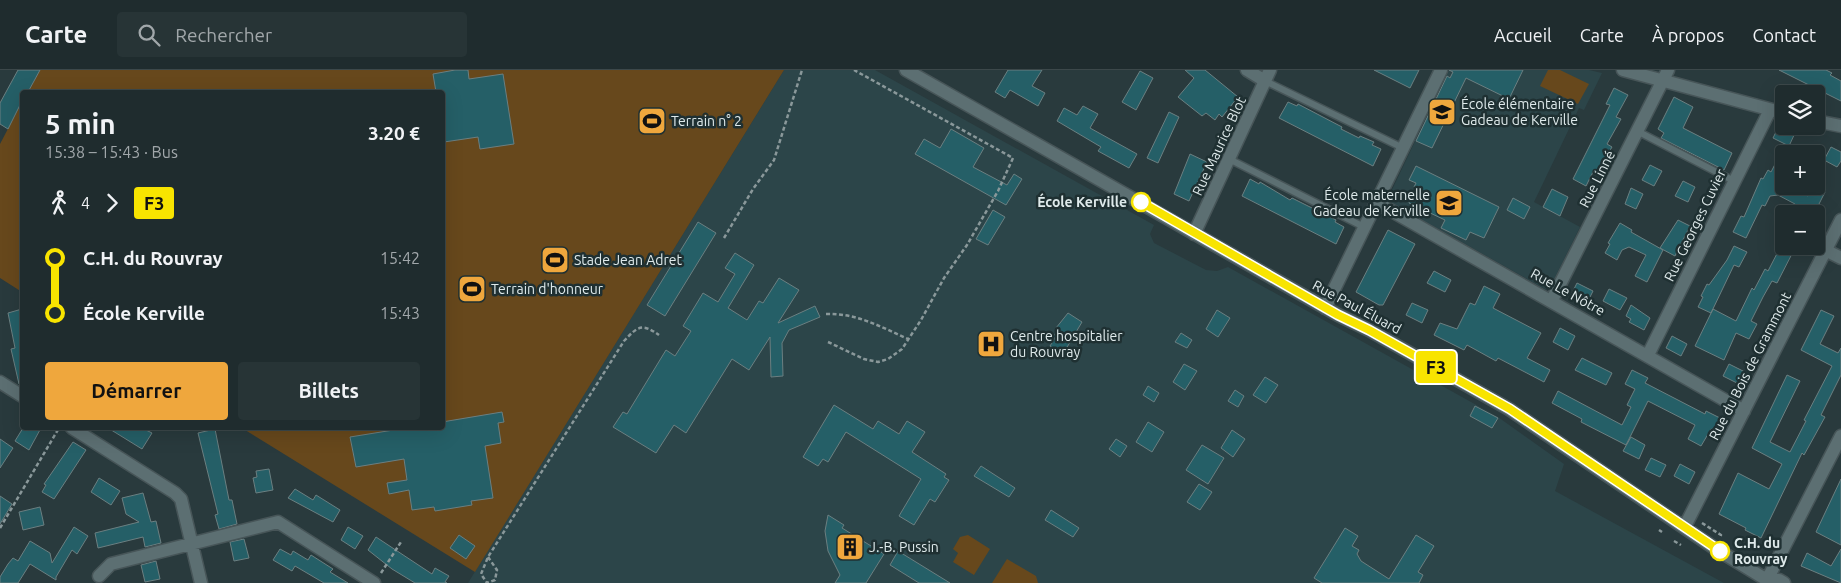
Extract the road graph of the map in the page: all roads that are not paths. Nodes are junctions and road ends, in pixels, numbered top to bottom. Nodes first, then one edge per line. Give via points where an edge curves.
1 (906, 70) edge
2 (1247, 70) edge
3 (1440, 70) edge
4 (1623, 70) edge
5 (921, 74) edge
6 (1666, 75) edge
7 (1268, 76) edge
8 (1770, 110) junction
9 (1775, 111) edge
10 (1825, 123) edge
11 (1841, 126) edge
12 (1637, 131) junction
13 (1403, 148) junction
14 (1229, 159) junction
15 (1734, 181) junction
16 (1376, 202) junction
17 (1841, 220) edge
18 (1364, 227) junction
19 (1194, 234) junction
20 (1826, 250) junction
21 (1841, 258) edge
22 (1552, 300) junction
23 (1325, 308) junction
24 (1648, 354) junction
25 (0, 382) edge
26 (20, 395) edge
27 (1744, 411) junction
28 (75, 430) edge
29 (1841, 436) edge
30 (1685, 526) junction
31 (193, 544) junction
32 (99, 576) dead end
33 (377, 579) edge
34 (1768, 581) edge
35 (201, 583) edge
36 (1784, 583) edge

1 - 5 street, Rue Paul Éluard
2 - 7 street
3 - 13 street
4 - 6 street
5 - 19 street, Rue Paul Éluard
6 - 8 street
6 - 12 street, Rue Linné
7 - 13 lane
7 - 14 street, Rue Maurice Blot
8 - 9 street
8 - 15 street, Rue Georges Cuvier
10 - 11 street
12 - 15 lane
12 - 22 street, Rue Linné
13 - 16 street
14 - 18 lane
14 - 19 street, Rue Maurice Blot
15 - 24 street, Rue Georges Cuvier
16 - 18 street
16 - 22 street, Rue Le Nôtre
17 - 20 street, Rue du Bois de Grammont
18 - 23 street
19 - 23 street, Rue Paul Éluard
20 - 21 street
20 - 27 street, Rue du Bois de Grammont
22 - 24 street, Rue Le Nôtre
23 - 30 street, Rue Paul Éluard via 1510,409
24 - 27 street, Rue Le Nôtre
25 - 26 street
27 - 30 street, Rue du Bois de Grammont
28 - 31 street via 175,493 181,500
29 - 34 street
30 - 34 street, Rue Paul Éluard
31 - 32 street via 111,564
31 - 33 street via 278,522
31 - 35 street
34 - 36 street, Rue Paul Éluard

